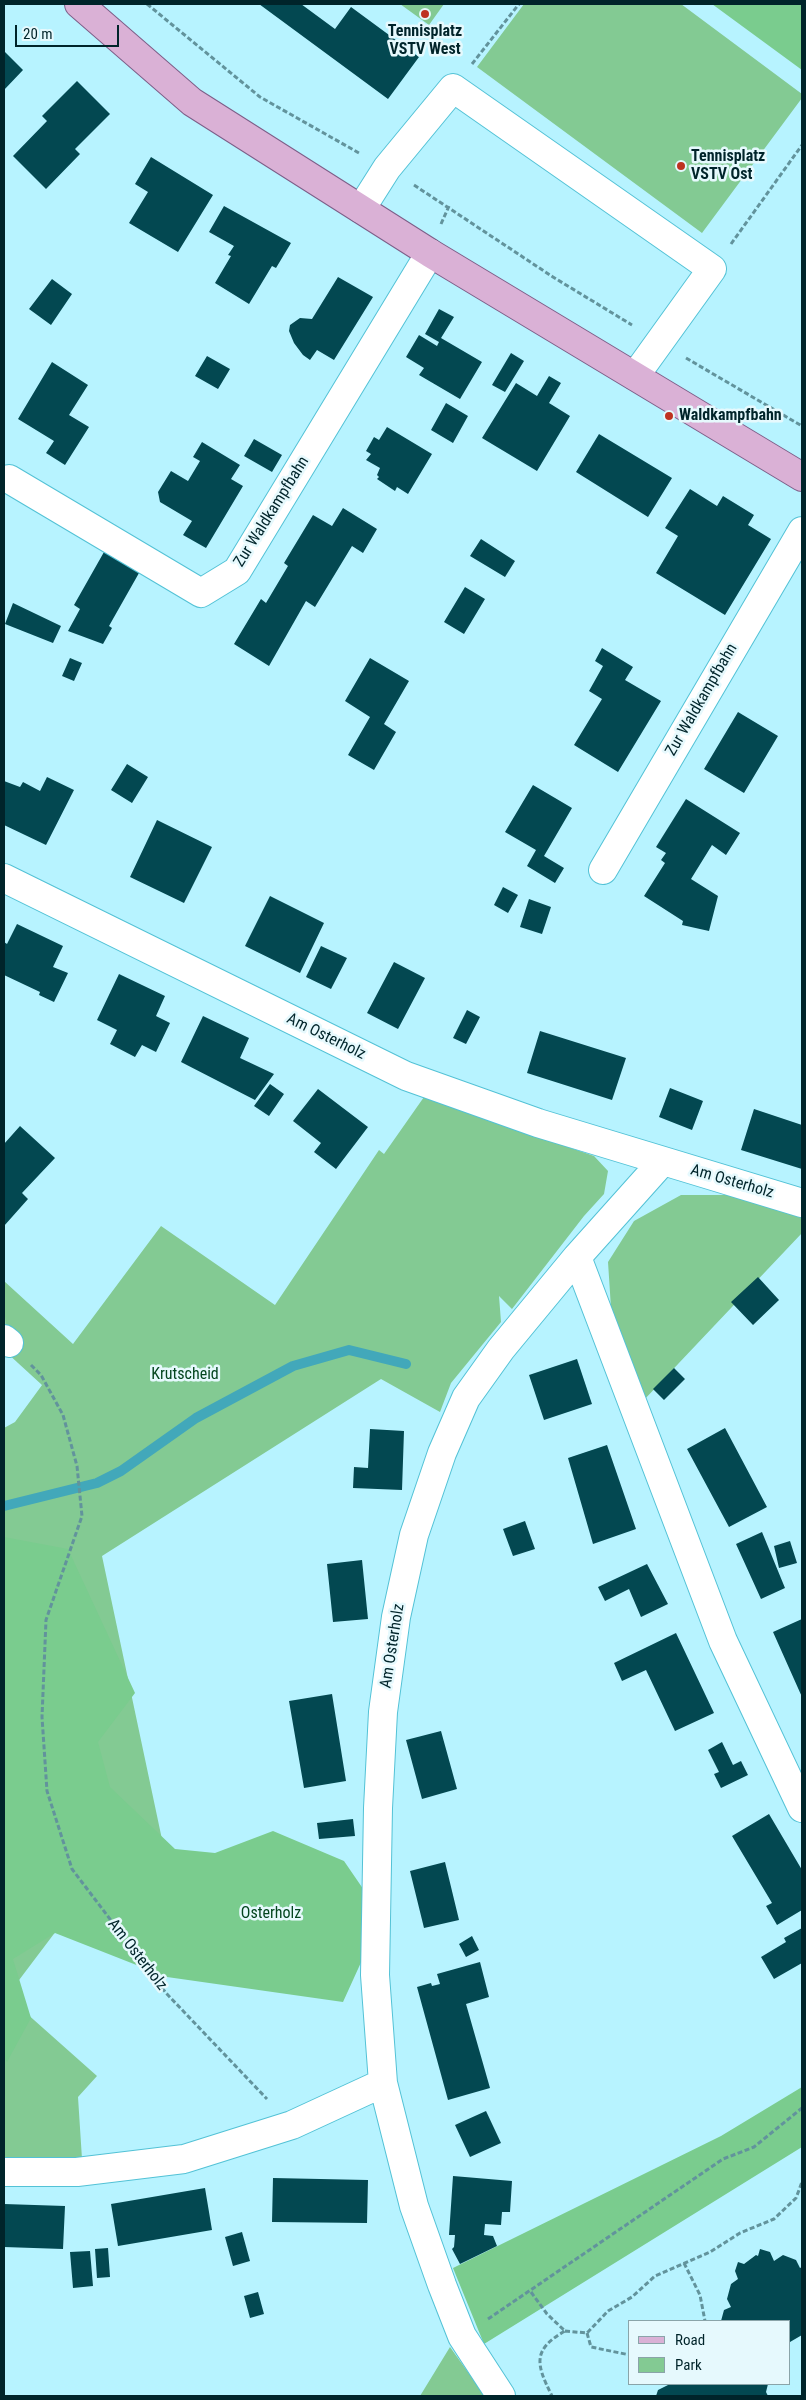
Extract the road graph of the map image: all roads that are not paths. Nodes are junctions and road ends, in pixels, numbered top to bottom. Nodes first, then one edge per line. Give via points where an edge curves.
1 (79, 4) edge
2 (361, 209) junction
3 (430, 253) junction
4 (634, 376) junction
5 (802, 477) edge
6 (9, 479) dead end
7 (802, 531) edge
8 (603, 870) dead end
9 (4, 878) edge
10 (662, 1162) junction
11 (802, 1203) edge
12 (577, 1258) junction
13 (802, 1808) edge
14 (383, 2083) junction
15 (4, 2172) edge
16 (501, 2396) edge

1 - 2 main road via 192,102
2 - 3 main road
2 - 4 street via 387,168 453,88 712,269
3 - 4 main road
3 - 6 street, Zur Waldkampfbahn via 237,571 201,593
4 - 5 main road
7 - 8 street, Zur Waldkampfbahn
9 - 10 street, Am Osterholz via 406,1076 538,1123
10 - 11 street, Am Osterholz
10 - 12 street, Am Osterholz
12 - 13 street via 723,1641
12 - 14 street, Am Osterholz via 501,1349 466,1398 442,1453 414,1535 396,1617 383,1712 375,1975
14 - 15 street via 292,2126 184,2158 77,2172
14 - 16 street, Am Osterholz via 414,2206 442,2285 462,2336

